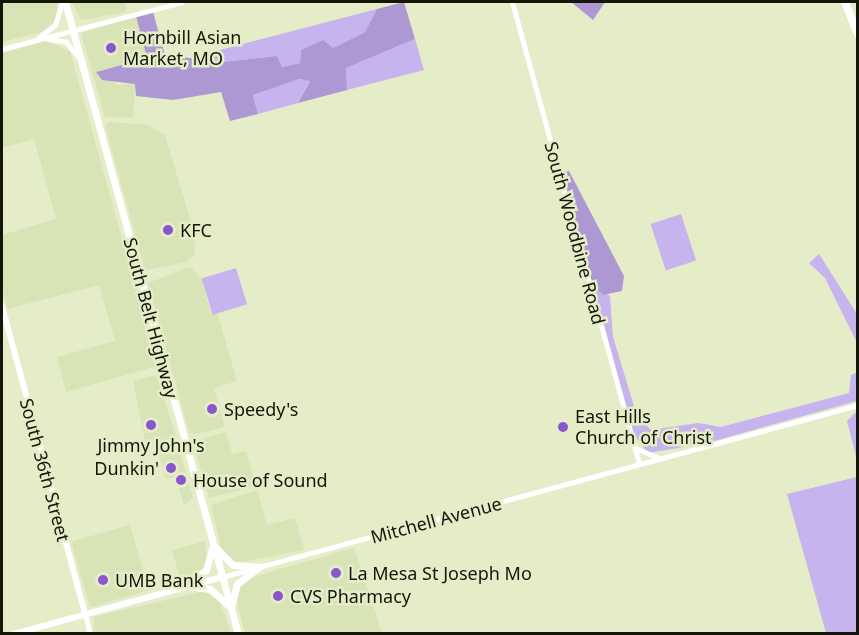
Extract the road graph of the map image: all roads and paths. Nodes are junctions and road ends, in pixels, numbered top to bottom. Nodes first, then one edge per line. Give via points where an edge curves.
1 (63, 2) edge
2 (182, 2) edge
3 (512, 2) edge
4 (845, 2) edge
5 (72, 30) junction
6 (858, 34) edge
7 (34, 40) junction
8 (2, 49) edge
9 (82, 64) junction
10 (2, 306) edge
11 (858, 405) edge
12 (634, 447) junction
13 (661, 458) junction
14 (639, 464) junction
15 (213, 544) junction
16 (259, 567) junction
17 (222, 577) junction
18 (188, 586) junction
19 (231, 610) junction
20 (85, 614) junction
21 (14, 633) edge
22 (90, 633) edge
23 (238, 633) edge

1 - 5 main road, South Belt Highway
1 - 7 street via 55,26
2 - 5 street
3 - 12 street, South Woodbine Road
4 - 6 highway
5 - 7 street
5 - 9 main road, South Belt Highway
7 - 8 street
7 - 9 street via 66,42
9 - 15 main road, South Belt Highway
10 - 20 main road, South 36th Street
11 - 13 street, Mitchell Avenue
12 - 13 street
12 - 14 street, South Woodbine Road
13 - 14 street, Mitchell Avenue
14 - 16 street, Mitchell Avenue
15 - 16 main road via 233,565
15 - 17 main road, South Belt Highway
15 - 18 main road via 207,569
16 - 17 street, Mitchell Avenue
16 - 19 main road via 237,585
17 - 18 main road, Mitchell Avenue
17 - 19 main road, South Belt Highway
18 - 19 main road via 217,593
18 - 20 main road, Mitchell Avenue
19 - 23 main road, South Belt Highway
20 - 21 main road, Mitchell Avenue
20 - 22 street, South 36th Street

